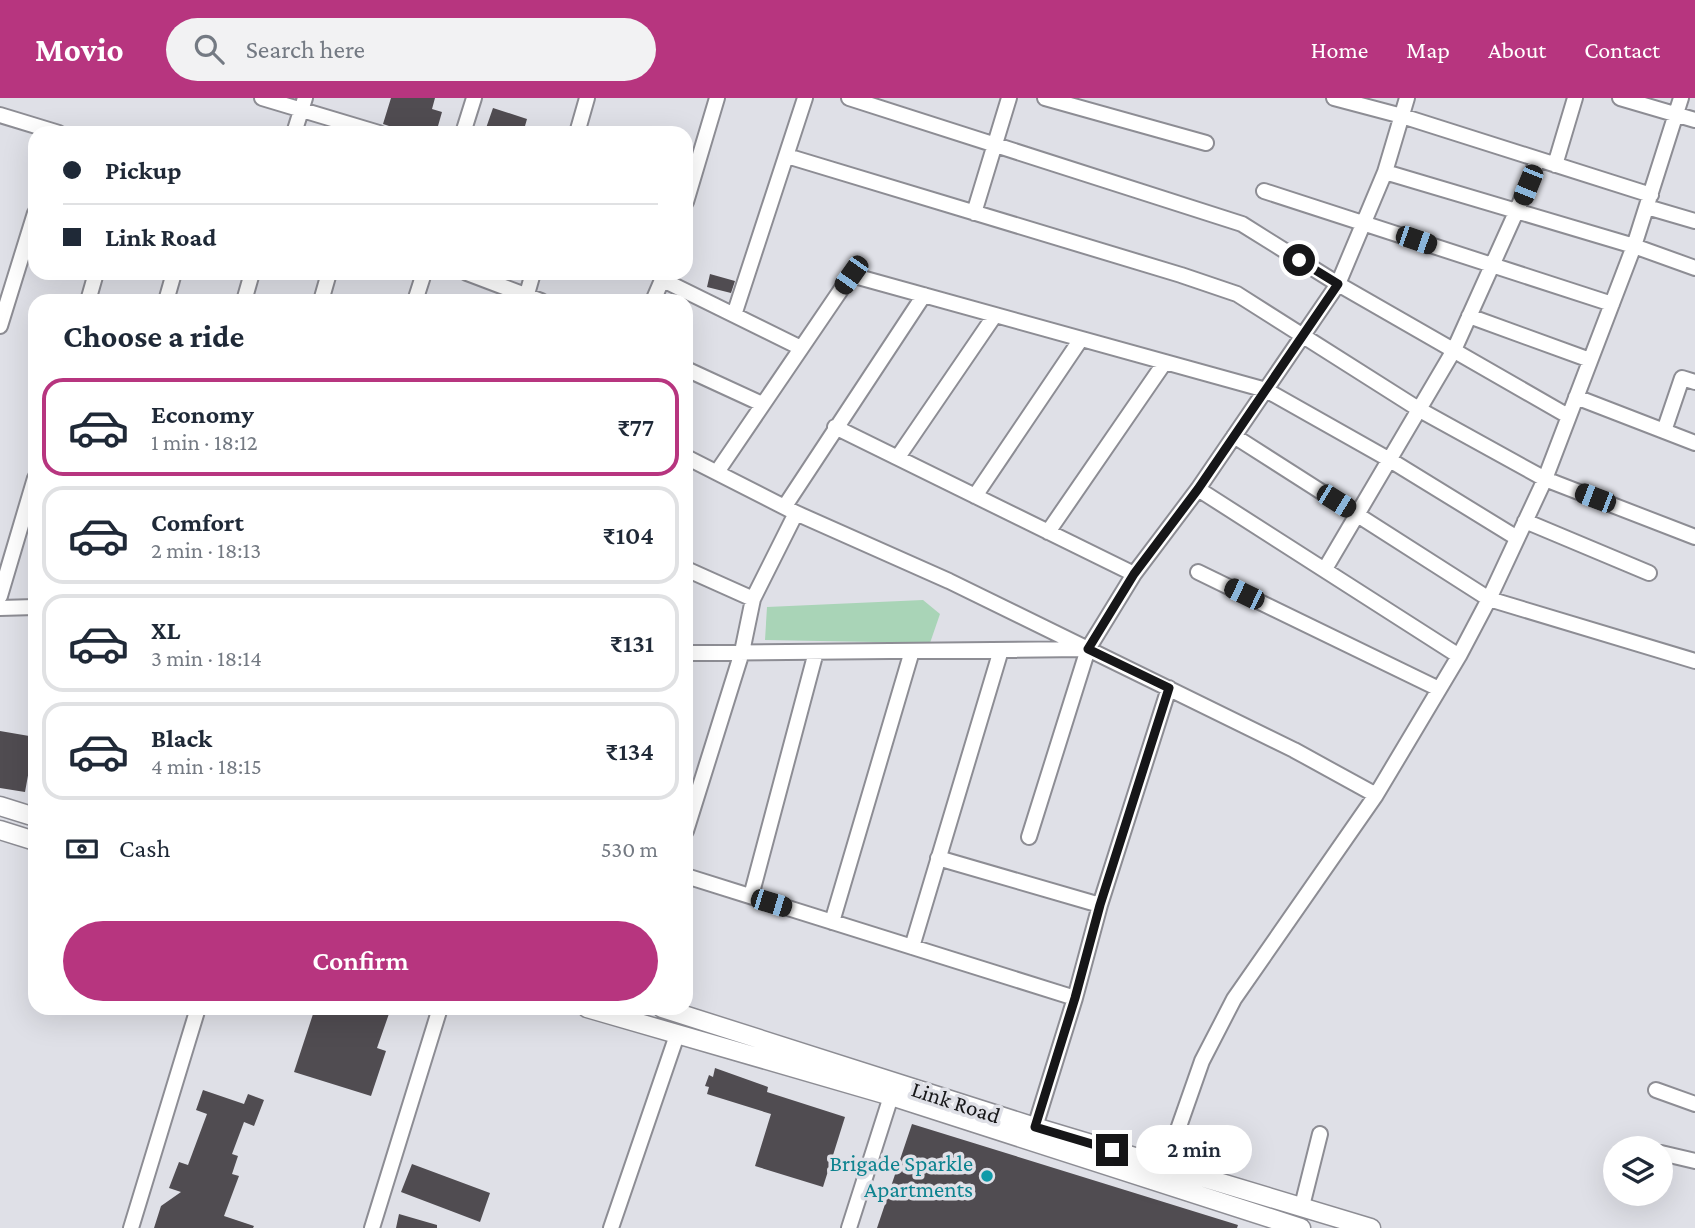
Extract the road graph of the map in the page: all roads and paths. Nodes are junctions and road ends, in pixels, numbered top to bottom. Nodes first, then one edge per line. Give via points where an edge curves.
1 (262, 98) edge
2 (474, 98) edge
3 (587, 98) edge
4 (716, 98) edge
5 (805, 98) edge
6 (849, 98) edge
7 (1009, 98) edge
8 (1045, 98) edge
9 (1334, 98) edge
10 (1407, 98) edge
11 (1575, 98) edge
12 (1620, 98) edge
13 (1681, 98) edge
14 (303, 104) edge
15 (1677, 114) junction
16 (0, 115) edge
17 (1402, 116) junction
18 (1695, 120) edge
19 (37, 126) edge
20 (296, 126) edge
21 (359, 126) edge
22 (465, 126) edge
23 (579, 126) edge
24 (1206, 143) dead end
25 (994, 144) junction
26 (787, 156) junction
27 (1538, 159) junction
28 (1555, 165) junction
29 (1385, 172) junction
30 (693, 178) edge
31 (1264, 191) dead end
32 (1649, 201) junction
33 (1517, 210) junction
34 (974, 213) junction
35 (1695, 221) edge
36 (1364, 223) junction
37 (28, 236) edge
38 (1634, 246) junction
39 (1492, 265) junction
40 (1695, 268) edge
41 (487, 280) edge
42 (531, 280) edge
43 (671, 280) edge
44 (1338, 284) junction
45 (527, 294) joint
46 (923, 295) junction
47 (1612, 304) junction
48 (734, 314) junction
49 (995, 315) junction
50 (1469, 316) junction
51 (0, 326) edge
52 (1304, 335) junction
53 (1081, 339) junction
54 (801, 348) junction
55 (1454, 350) junction
56 (1590, 360) junction
57 (1165, 362) junction
58 (693, 372) edge
59 (1695, 382) edge
60 (1266, 390) junction
61 (1576, 397) junction
62 (762, 404) junction
63 (1420, 410) junction
64 (1568, 416) junction
65 (835, 427) junction
66 (1664, 431) junction
67 (1234, 436) junction
68 (1695, 443) edge
69 (898, 457) junction
70 (693, 460) edge
71 (1390, 460) junction
72 (717, 472) junction
73 (1545, 479) junction
74 (1198, 489) junction
75 (975, 496) junction
76 (28, 502) edge
77 (790, 509) junction
78 (1357, 514) junction
79 (1525, 521) junction
80 (1048, 532) junction
81 (1695, 537) edge
82 (1517, 538) junction
83 (1325, 569) junction
84 (693, 572) edge
85 (1198, 572) dead end
86 (1649, 573) dead end
87 (1134, 574) junction
88 (0, 596) edge
89 (1489, 598) junction
90 (753, 599) junction
91 (28, 607) edge
92 (0, 608) edge
93 (1088, 649) junction
94 (1001, 650) junction
95 (912, 651) junction
96 (742, 652) junction
97 (816, 652) junction
98 (693, 653) edge
99 (1459, 656) junction
100 (1695, 661) edge
101 (1169, 688) junction
102 (1439, 689) junction
103 (1376, 795) junction
104 (0, 806) edge
105 (693, 809) edge
106 (28, 815) edge
107 (0, 830) edge
108 (1030, 837) dead end
109 (28, 839) edge
110 (938, 859) junction
111 (693, 878) edge
112 (751, 896) junction
113 (1100, 905) junction
114 (832, 922) junction
115 (912, 947) junction
116 (1075, 998) junction
117 (196, 1015) edge
118 (438, 1015) edge
119 (610, 1015) edge
120 (682, 1015) edge
121 (677, 1035) junction
122 (893, 1089) junction
123 (1656, 1090) dead end
124 (1695, 1104) edge
125 (1035, 1127) junction
126 (1320, 1134) dead end
127 (1673, 1155) edge
128 (1695, 1160) edge
129 (1164, 1164) junction
130 (1160, 1183) junction
131 (1295, 1204) junction
132 (1280, 1225) edge
133 (131, 1228) edge
134 (372, 1228) edge
135 (611, 1228) edge
136 (849, 1228) edge
137 (1301, 1228) edge
138 (1371, 1228) edge

1 - 14 street
2 - 22 street
3 - 23 street
4 - 30 street
5 - 26 street
6 - 25 street
7 - 25 street
8 - 24 street
9 - 17 street
10 - 17 street
11 - 28 street
12 - 15 street
13 - 15 street
14 - 20 street
14 - 21 street
15 - 18 street
15 - 32 street
16 - 19 street
17 - 27 street
17 - 29 street
25 - 34 street
25 - 44 street via 1242,224
26 - 34 street
26 - 48 street
27 - 28 street
27 - 33 street
28 - 32 street
29 - 33 street
29 - 36 street
31 - 36 street
32 - 35 street
32 - 38 street
33 - 38 street
33 - 39 street
34 - 52 street via 1237,294
36 - 39 street
36 - 44 street
37 - 51 street
38 - 40 street
38 - 47 street
39 - 47 street
39 - 50 street
41 - 45 street
42 - 45 street
43 - 48 street
44 - 52 street
44 - 55 street
46 - 49 street
46 - 54 street via 851,275
46 - 65 street
47 - 56 street
48 - 54 street
49 - 53 street
49 - 69 street
50 - 55 street
50 - 56 street
52 - 60 street
52 - 63 street
53 - 57 street
53 - 75 street
54 - 62 street
55 - 63 street
55 - 64 street
56 - 61 street
57 - 60 street
57 - 80 street
58 - 62 street
59 - 66 street via 1682,378
60 - 67 street
60 - 71 street
61 - 64 street
61 - 66 street
62 - 72 street
63 - 71 street
63 - 73 street
64 - 73 street
65 - 69 street
65 - 77 street
66 - 68 street
67 - 74 street
67 - 78 street
69 - 75 street
70 - 72 street
71 - 78 street
71 - 82 street
72 - 77 street
73 - 79 street
73 - 81 street
74 - 83 street
74 - 87 street
75 - 80 street
76 - 88 street
77 - 90 street
77 - 93 street
78 - 83 street
78 - 89 street
79 - 82 street
79 - 86 street
80 - 87 street
82 - 89 street
83 - 99 street
84 - 90 street
85 - 102 street
87 - 93 street
89 - 99 street
89 - 100 street
90 - 96 street
91 - 92 street
93 - 94 street
93 - 101 street
93 - 108 street
94 - 95 street
94 - 110 street
95 - 97 street
95 - 114 street
96 - 97 street
96 - 98 street
96 - 105 street
97 - 112 street
99 - 102 street
101 - 103 street
101 - 113 street
102 - 103 street
103 - 129 street via 1234,999 1202,1061
104 - 106 main road
107 - 109 main road
110 - 113 street
110 - 115 street
111 - 112 street
112 - 114 street
113 - 116 street
114 - 115 street
115 - 116 street
116 - 125 street
117 - 133 street
118 - 134 street
119 - 121 main road
120 - 122 main road, Link Road
121 - 122 main road
121 - 135 street
122 - 125 main road, Link Road
122 - 130 main road
122 - 136 street
123 - 124 street
125 - 129 main road, Link Road
126 - 131 street
127 - 128 street
129 - 130 street
129 - 131 main road, Link Road
130 - 132 main road
131 - 132 street
131 - 138 main road, Link Road
132 - 137 main road

